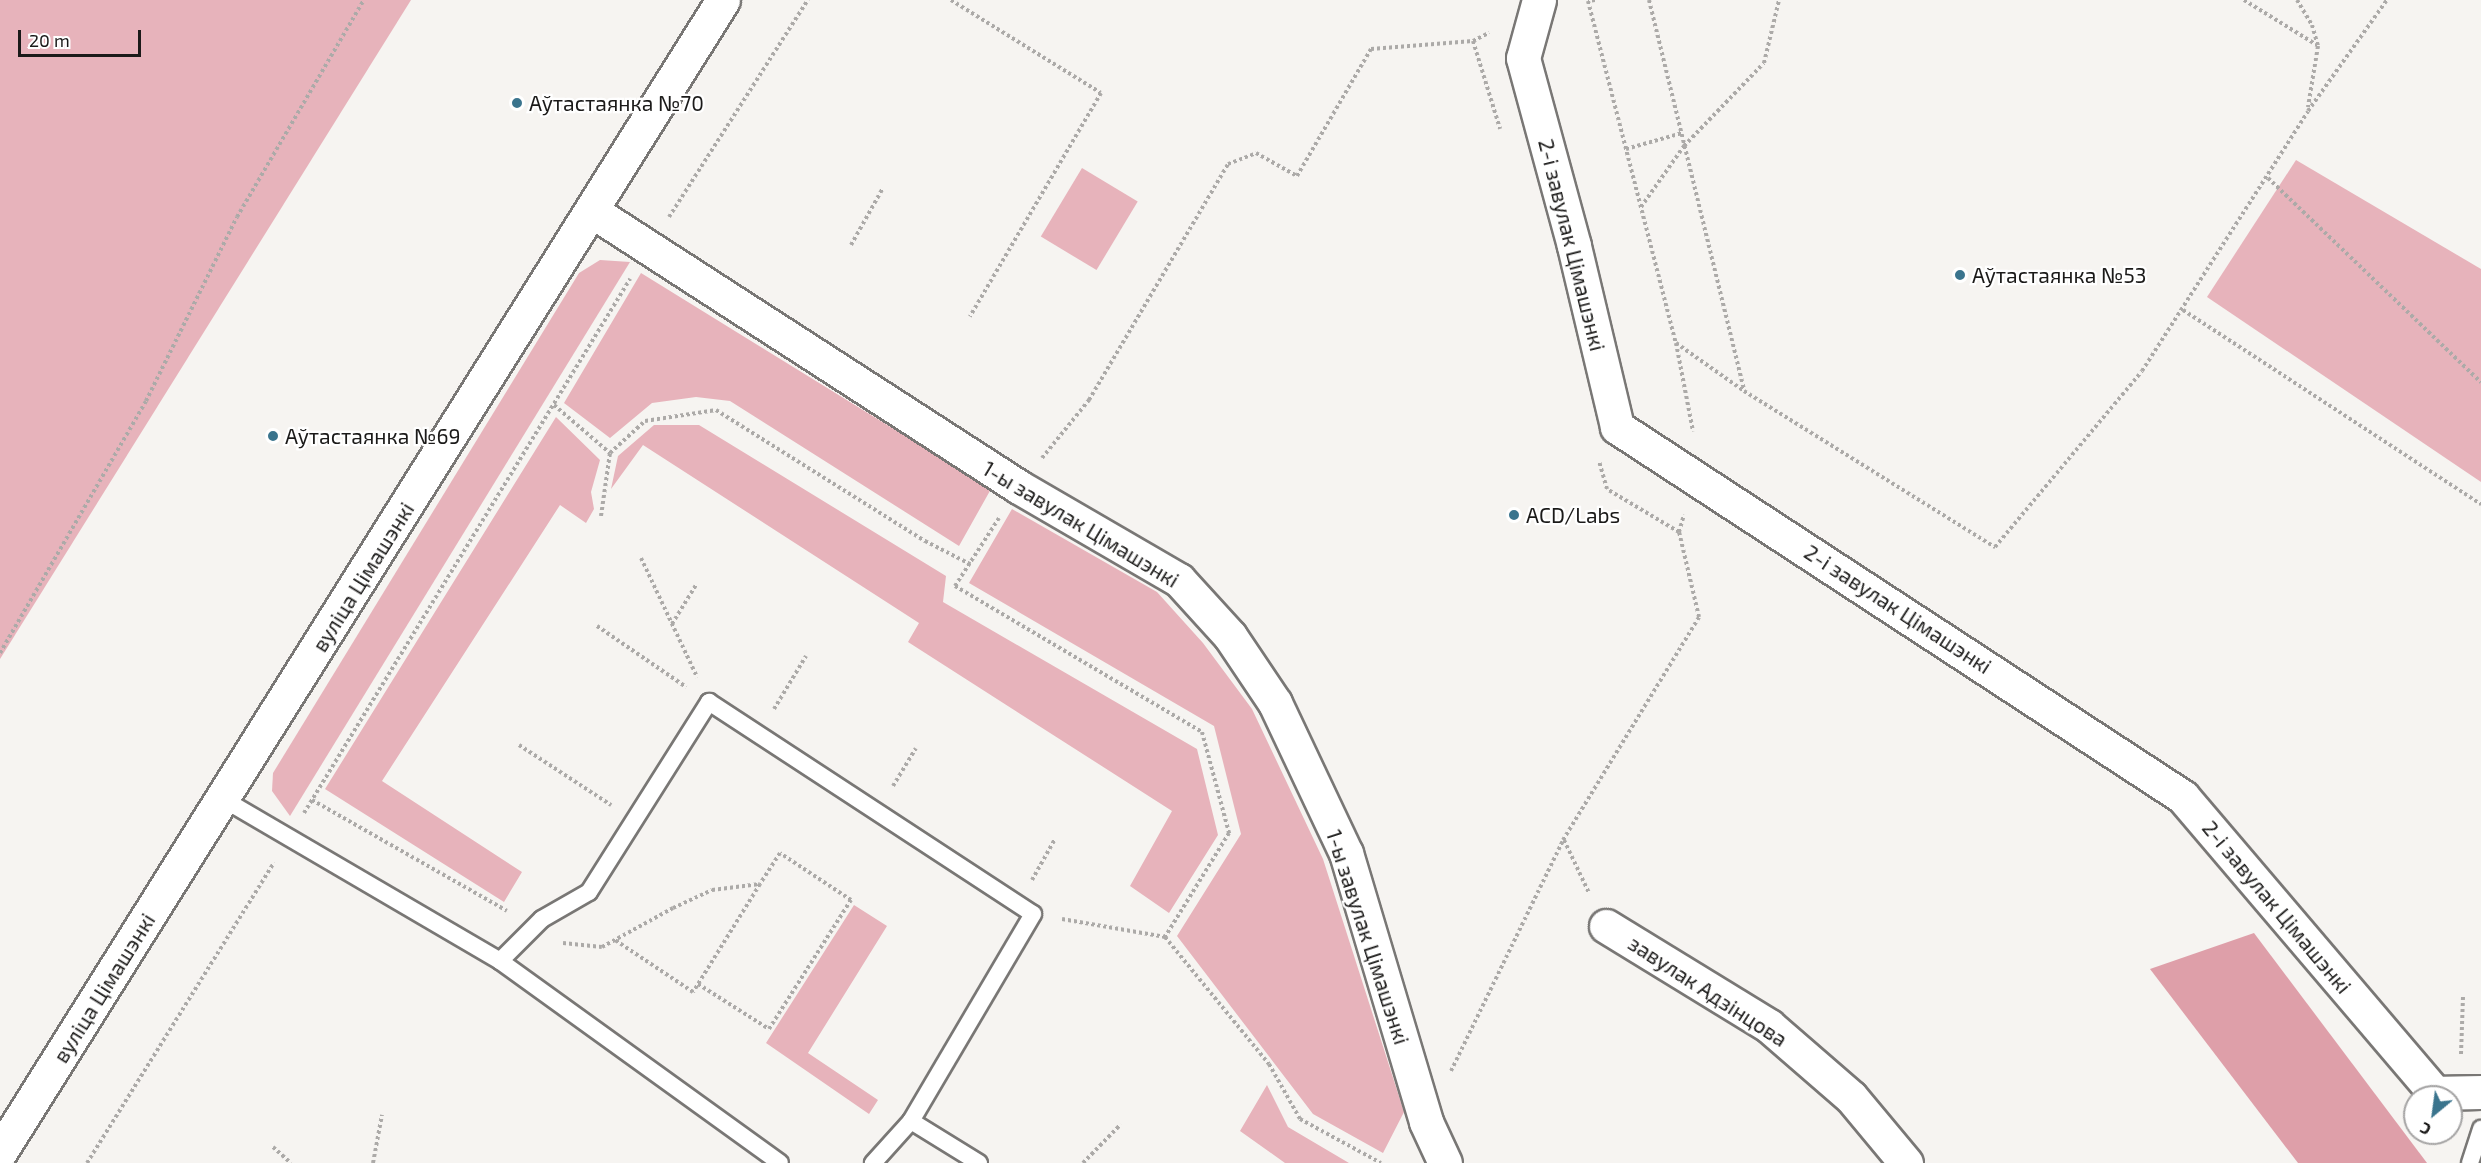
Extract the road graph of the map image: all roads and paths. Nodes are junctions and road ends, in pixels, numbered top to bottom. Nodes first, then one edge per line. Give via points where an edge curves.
1 (364, 0) edge
2 (723, 0) edge
3 (808, 0) edge
4 (951, 0) edge
5 (1539, 0) edge
6 (1595, 0) edge
7 (1649, 0) edge
8 (1779, 0) edge
9 (2244, 0) edge
10 (2297, 0) edge
11 (2387, 0) edge
12 (2318, 46) junction
13 (2308, 111) junction
14 (1501, 133) dead end
15 (1682, 134) junction
16 (1684, 146) junction
17 (1626, 149) junction
18 (2268, 178) junction
19 (883, 188) dead end
20 (1641, 207) junction
21 (592, 211) junction
22 (851, 245) dead end
23 (649, 248) junction
24 (2183, 310) junction
25 (970, 316) dead end
26 (1676, 343) junction
27 (2481, 382) edge
28 (1744, 392) junction
29 (554, 405) junction
30 (610, 453) junction
31 (1597, 454) dead end
32 (1695, 478) junction
33 (1019, 487) junction
34 (2481, 504) edge
35 (601, 516) dead end
36 (1679, 532) junction
37 (641, 558) dead end
38 (970, 564) junction
39 (696, 585) dead end
40 (672, 624) junction
41 (597, 626) dead end
42 (0, 653) edge
43 (806, 656) dead end
44 (709, 702) junction
45 (758, 734) junction
46 (519, 745) dead end
47 (916, 748) dead end
48 (223, 799) junction
49 (876, 812) junction
50 (635, 820) junction
51 (1055, 839) dead end
52 (288, 840) junction
53 (1563, 840) junction
54 (760, 884) dead end
55 (1017, 904) junction
56 (1033, 914) junction
57 (1606, 926) joint
58 (1165, 937) junction
59 (500, 961) junction
60 (698, 984) dead end
61 (2463, 998) dead end
62 (2471, 1092) edge
63 (382, 1115) dead end
64 (911, 1121) junction
65 (1426, 1122) junction
66 (1121, 1124) dead end
67 (2481, 1129) edge
68 (273, 1147) dead end
69 (0, 1152) edge
70 (87, 1163) edge
71 (291, 1163) edge
72 (372, 1163) edge
73 (780, 1163) edge
74 (873, 1163) edge
75 (979, 1163) edge
76 (1083, 1163) edge
77 (1381, 1163) edge
78 (1445, 1163) edge
79 (1906, 1163) edge
80 (2470, 1163) edge

1 - 42 path via 237,217 146,401
2 - 21 street, вуліца Цімашэнкі
3 - 23 path
4 - 25 path via 1101,93
5 - 32 street, 2-і завулак Цімашэнкі via 1523,58 1575,246 1617,427
6 - 17 path via 1588,1
7 - 15 path
8 - 16 path via 1764,63
9 - 12 path
10 - 12 path via 2312,25
11 - 13 path
12 - 13 path
13 - 18 path
14 - 33 path via 1473,41 1371,49 1297,176 1256,153 1228,164 1089,400
15 - 16 path
15 - 17 path
16 - 20 path
16 - 28 path
17 - 20 path
18 - 24 path
18 - 27 path
19 - 22 path
20 - 26 path
21 - 23 street, 1-ы завулак Цімашэнкі
21 - 48 street, вуліца Цімашэнкі
23 - 29 path
23 - 33 street, 1-ы завулак Цімашэнкі
24 - 28 path via 2142,371 1995,547
24 - 34 path
26 - 28 path
26 - 32 path via 1693,418
29 - 30 path
29 - 52 path
30 - 35 path
30 - 38 path via 645,421 716,410 925,541
31 - 36 path via 1607,489
32 - 36 path
32 - 62 street, 2-і завулак Цімашэнкі via 2183,797 2435,1093
33 - 38 path
33 - 65 street, 1-ы завулак Цімашэнкі via 1179,580 1230,636 1275,703 1346,853
36 - 53 path via 1699,617
37 - 40 path
38 - 58 path via 955,586 1202,732 1229,833
39 - 40 path
40 - 44 path
41 - 44 path
43 - 45 path
44 - 45 lane
44 - 50 lane
45 - 49 lane
46 - 50 path
47 - 49 path
48 - 52 lane
48 - 69 street, вуліца Цімашэнкі
49 - 55 lane
50 - 59 lane via 589,892 542,919
51 - 55 path
52 - 59 lane
52 - 70 path
53 - 57 path
53 - 65 path
54 - 60 path via 780,853 851,900 769,1029
55 - 56 lane
56 - 58 path
56 - 64 lane
57 - 79 street, завулак Адзінцова via 1769,1026 1851,1097
58 - 77 path via 1269,1064 1300,1119
59 - 73 lane
61 - 62 path
63 - 72 path
64 - 74 lane
64 - 75 lane
65 - 78 street, 1-ы завулак Цімашэнкі
66 - 76 path
67 - 80 lane
68 - 71 path

